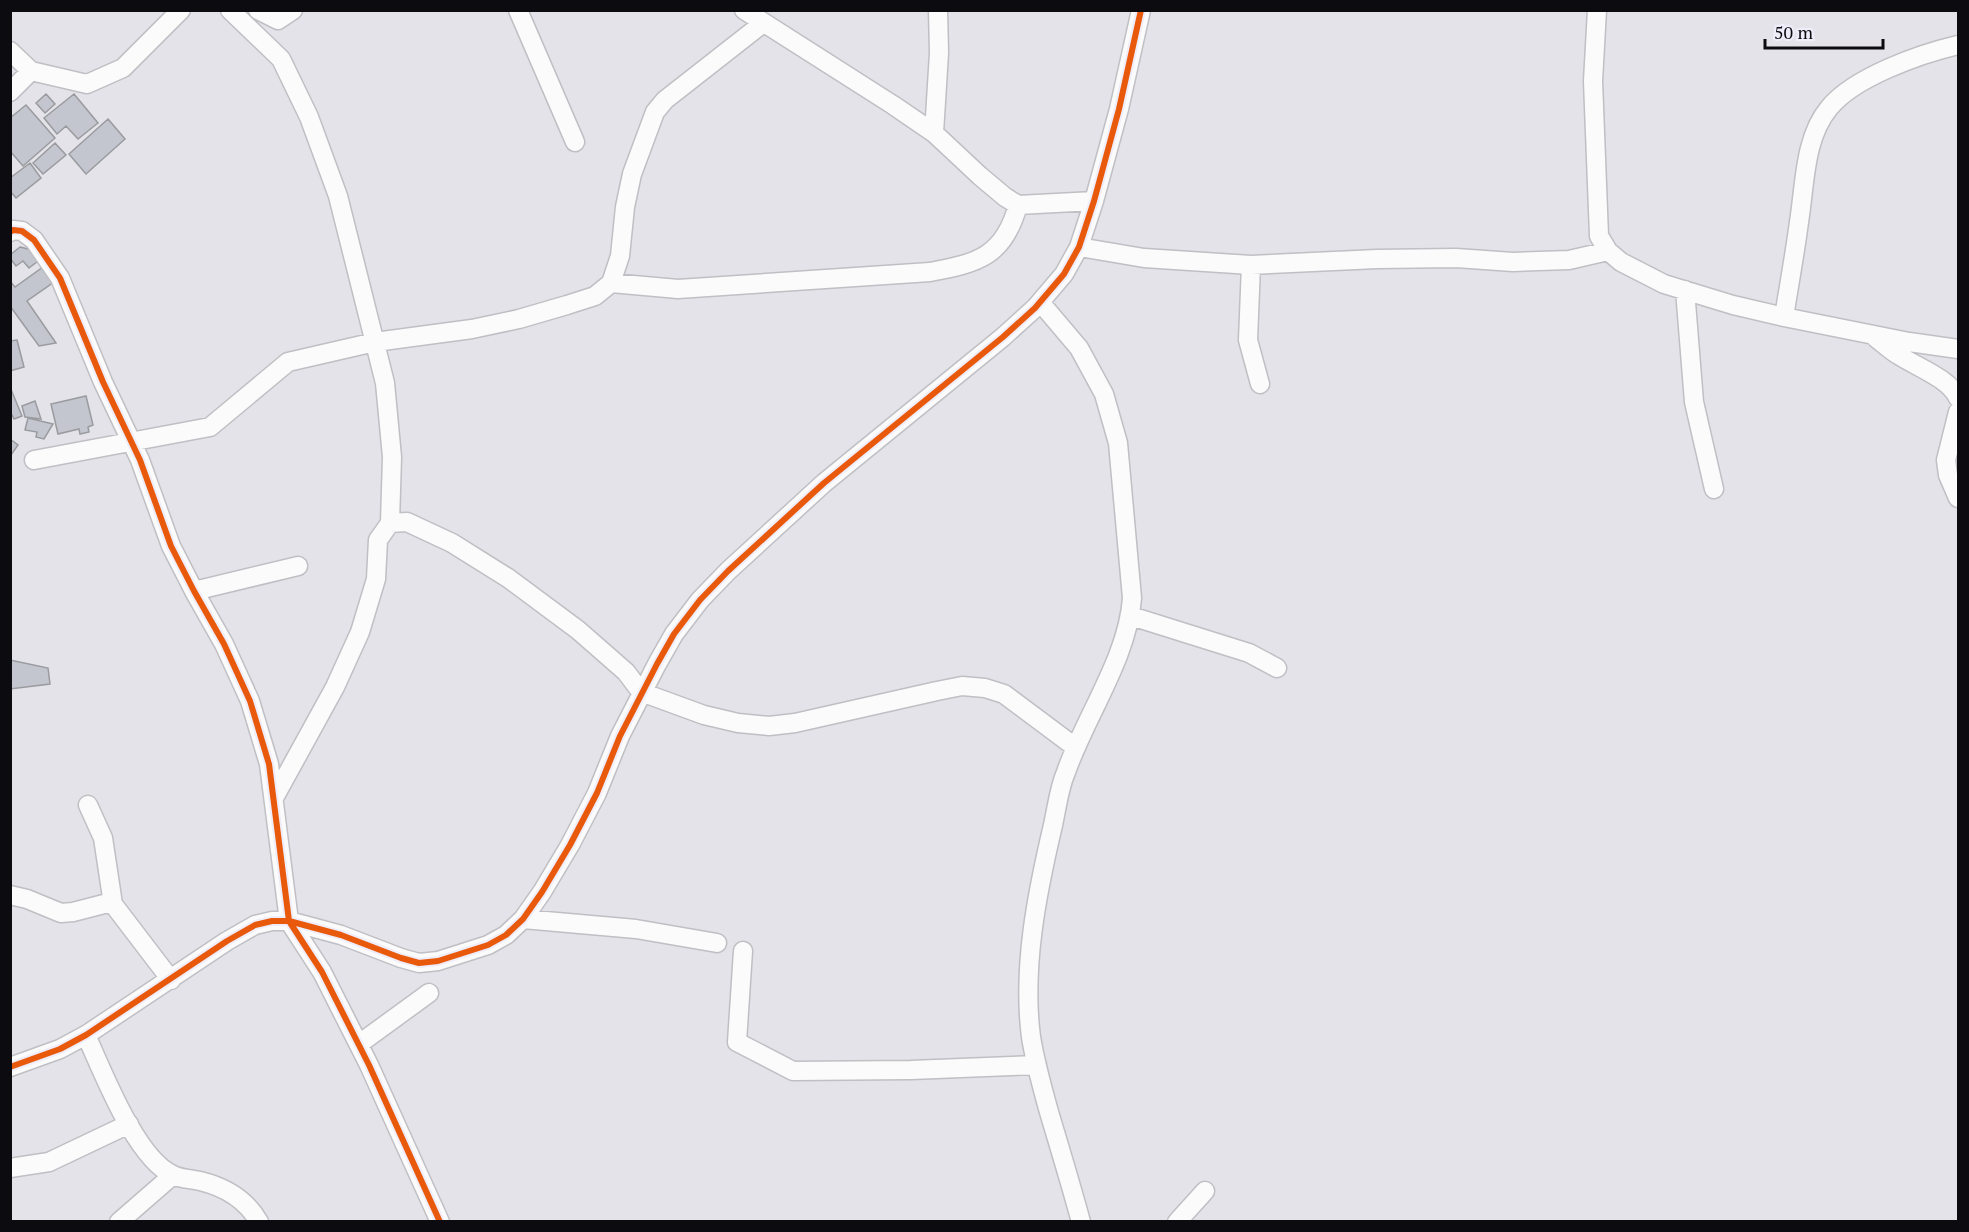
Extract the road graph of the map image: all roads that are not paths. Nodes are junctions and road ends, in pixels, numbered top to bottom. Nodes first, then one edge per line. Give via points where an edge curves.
1 (182, 10) edge
2 (230, 10) edge
3 (258, 10) edge
4 (293, 10) edge
5 (518, 10) edge
6 (744, 10) edge
7 (938, 10) edge
8 (1142, 10) edge
9 (1597, 10) edge
10 (762, 24) junction
11 (1959, 45) edge
12 (10, 51) edge
13 (31, 71) junction
14 (10, 92) edge
15 (934, 133) junction
16 (575, 142) dead end
17 (1094, 201) junction
18 (1018, 205) junction
19 (11, 229) edge
20 (1079, 247) junction
21 (1608, 251) junction
22 (1251, 264) junction
23 (611, 283) junction
24 (1685, 290) junction
25 (1040, 302) junction
26 (1784, 316) junction
27 (1870, 334) junction
28 (375, 342) junction
29 (1959, 350) edge
30 (1260, 384) dead end
31 (1959, 398) edge
32 (1959, 412) edge
33 (131, 442) junction
34 (34, 460) dead end
35 (1714, 489) dead end
36 (1959, 498) edge
37 (390, 523) junction
38 (298, 566) dead end
39 (194, 591) junction
40 (1131, 616) junction
41 (1277, 668) dead end
42 (641, 692) junction
43 (1075, 747) junction
44 (273, 798) junction
45 (88, 805) dead end
46 (10, 895) edge
47 (113, 904) junction
48 (523, 919) junction
49 (289, 921) junction
50 (717, 943) dead end
51 (743, 951) dead end
52 (171, 980) junction
53 (429, 993) dead end
54 (87, 1035) junction
55 (359, 1044) junction
56 (1037, 1065) junction
57 (10, 1067) edge
58 (129, 1124) junction
59 (10, 1168) edge
60 (173, 1175) junction
61 (1205, 1191) dead end
62 (119, 1221) edge
63 (259, 1221) edge
64 (440, 1221) edge
65 (1081, 1221) edge
66 (1177, 1221) edge

1 - 13 street via 123,68 87,84
2 - 28 street via 281,59 309,117 338,196
3 - 4 street via 278,20
5 - 16 street
6 - 10 street
7 - 15 street
8 - 17 street
9 - 21 street via 1593,81 1599,236
10 - 15 street
10 - 23 street via 655,112 632,174 620,256
11 - 26 street via 1882,71 1847,89 1828,109 1808,157
12 - 13 street
13 - 14 street
15 - 18 street
17 - 18 street
17 - 20 street
18 - 23 street via 1012,226 996,250 962,266 930,272 678,289
19 - 33 street via 34,240 60,278
20 - 22 street via 1144,258
20 - 25 street via 1064,274
21 - 22 street via 1569,261 1456,258
21 - 24 street via 1664,284
22 - 30 street via 1248,340
23 - 28 street via 595,296 519,319
24 - 26 street
24 - 35 street via 1694,402
25 - 40 street via 1079,348 1104,394 1118,443
25 - 42 street via 1003,337 824,483 728,571 674,634
26 - 27 street
27 - 29 street
27 - 31 street via 1951,387
28 - 33 street via 288,362 210,427
28 - 37 street via 386,383 390,424
32 - 36 street via 1946,460
33 - 34 street
33 - 39 street via 171,546
37 - 42 street via 407,522 452,543 508,578 578,630 626,672
37 - 44 street via 378,540 376,579 360,632 335,687
38 - 39 street
39 - 44 street via 250,701 269,764
40 - 41 street via 1249,653
40 - 43 street via 1126,637
42 - 43 street via 704,715 769,726 962,686 985,688 1004,694
42 - 48 street via 570,845
43 - 56 street via 1065,774 1036,906 1029,990
44 - 49 street
45 - 47 street via 103,838
46 - 47 street via 61,913
47 - 52 street
48 - 49 street via 488,945 419,963
48 - 50 street via 636,929
49 - 52 street via 255,925
49 - 55 street
51 - 56 street via 737,1042 793,1071
52 - 54 street
53 - 55 street
54 - 57 street
54 - 58 street
55 - 64 street
56 - 65 street
58 - 59 street via 49,1162
58 - 60 street via 148,1156
60 - 62 street
60 - 63 street via 234,1194
61 - 66 street

